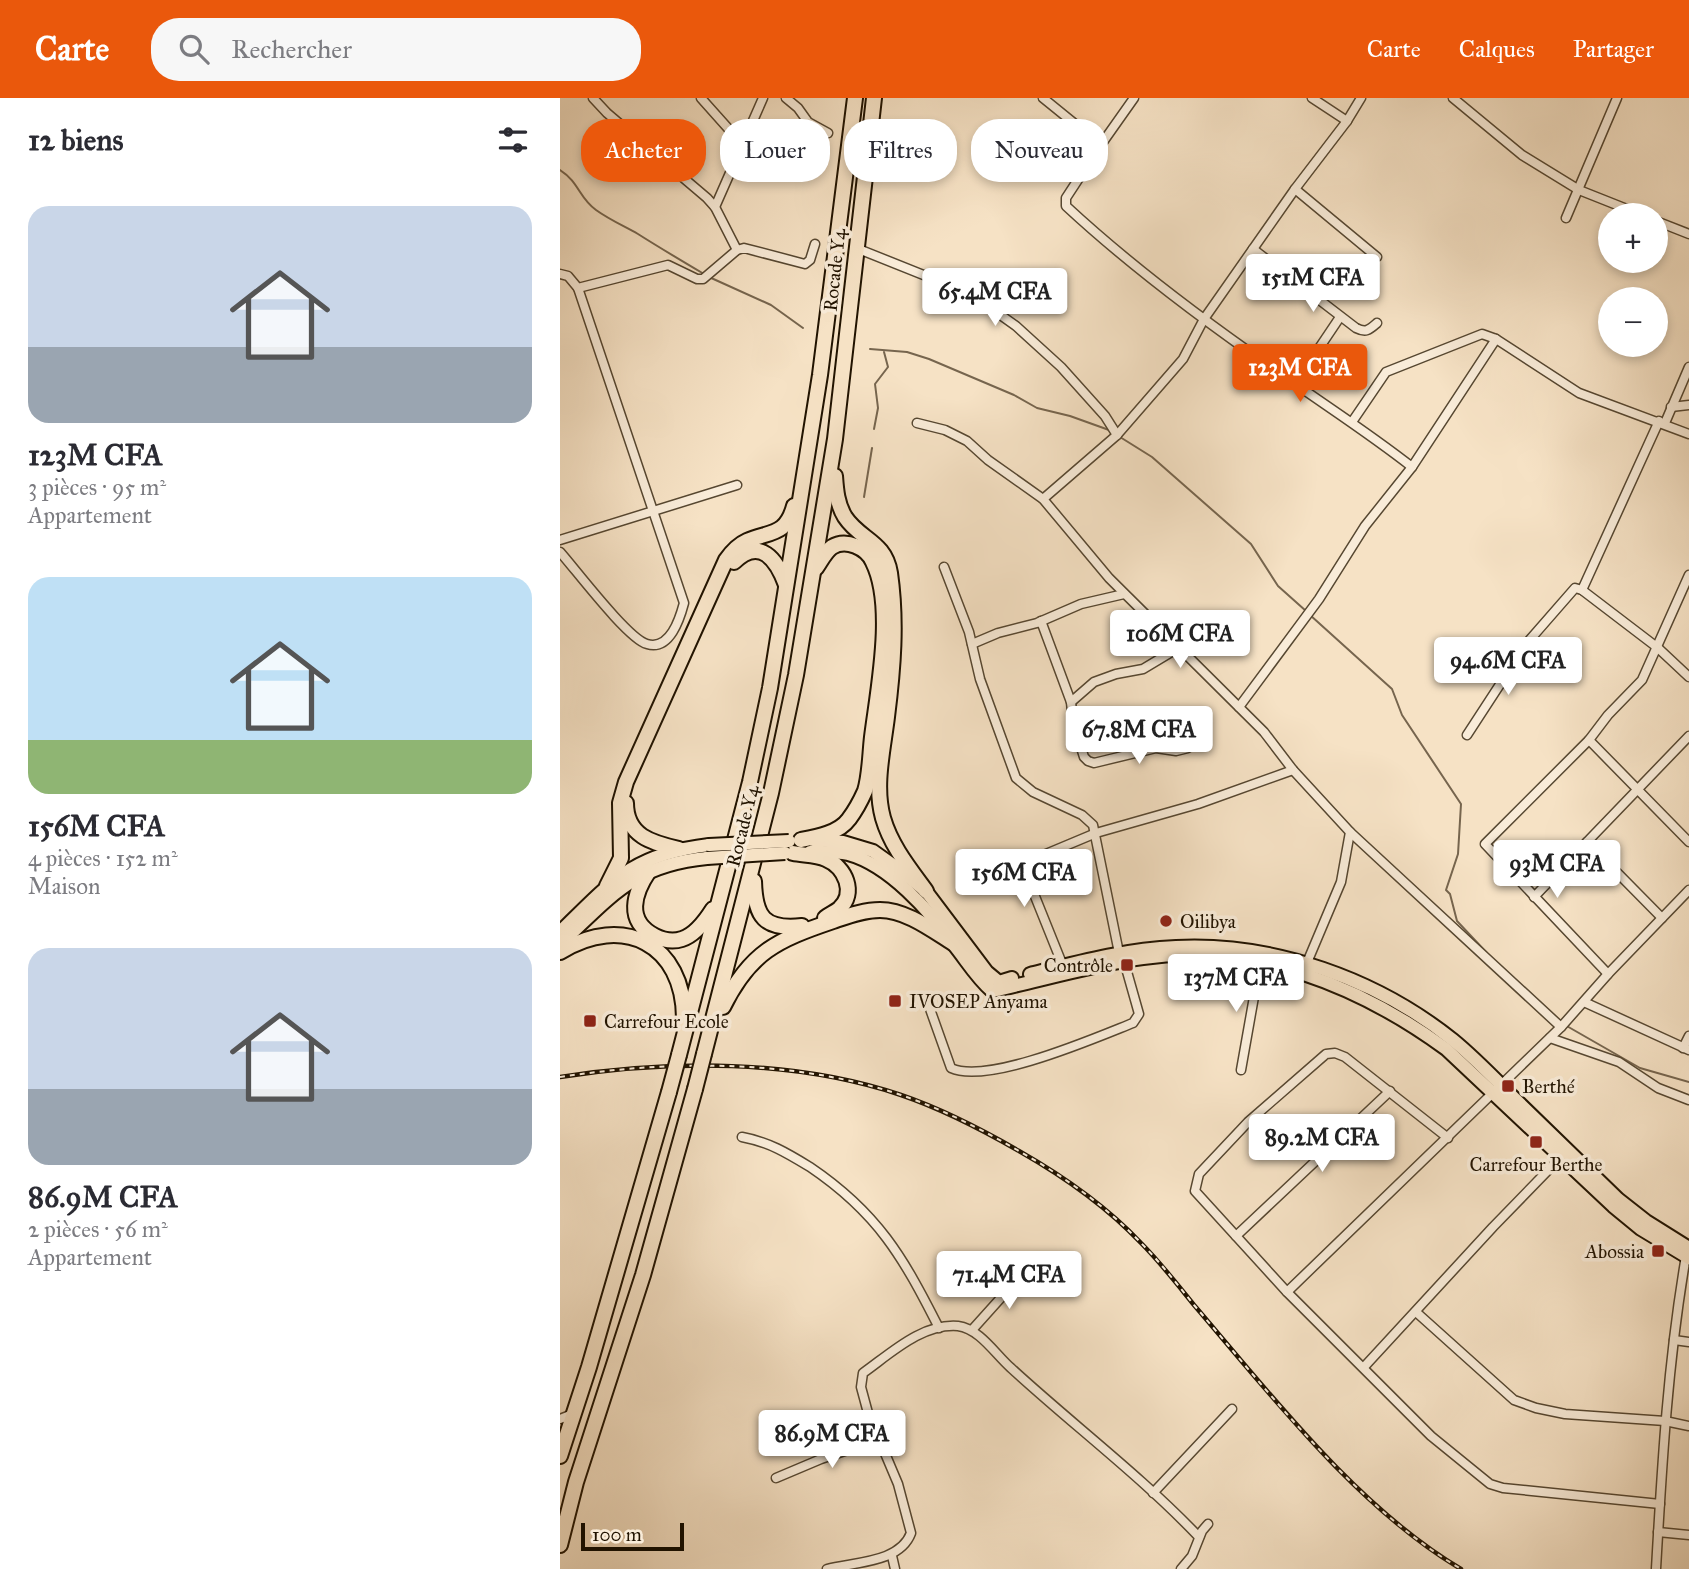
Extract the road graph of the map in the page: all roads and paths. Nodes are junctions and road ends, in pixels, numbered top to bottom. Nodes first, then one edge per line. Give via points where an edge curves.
1 (593, 98) edge
2 (701, 98) edge
3 (762, 98) edge
4 (786, 98) edge
5 (855, 98) edge
6 (874, 98) edge
7 (1043, 98) edge
8 (1134, 98) edge
9 (1360, 98) edge
10 (1453, 98) edge
11 (1617, 98) edge
12 (1314, 99) edge
13 (720, 119) edge
14 (753, 119) edge
15 (806, 119) edge
16 (1069, 119) edge
17 (1347, 121) junction
18 (1108, 135) edge
19 (726, 182) edge
20 (1076, 182) edge
21 (1295, 189) junction
22 (1579, 190) junction
23 (1612, 203) edge
24 (716, 207) junction
25 (1566, 218) dead end
26 (1668, 225) edge
27 (1689, 234) edge
28 (815, 244) dead end
29 (856, 248) junction
30 (1253, 249) junction
31 (737, 250) junction
32 (1377, 257) dead end
33 (560, 274) edge
34 (578, 288) junction
35 (1340, 317) junction
36 (1204, 319) junction
37 (1377, 323) dead end
38 (1496, 339) junction
39 (1689, 367) edge
40 (1687, 378) edge
41 (1295, 384) junction
42 (1689, 405) edge
43 (1671, 407) junction
44 (1352, 422) junction
45 (1662, 422) junction
46 (917, 423) dead end
47 (1689, 433) edge
48 (1117, 435) junction
49 (835, 439) junction
50 (808, 447) junction
51 (1412, 467) junction
52 (737, 485) dead end
53 (1044, 499) junction
54 (652, 512) junction
55 (560, 540) edge
56 (560, 552) edge
57 (944, 567) dead end
58 (814, 572) junction
59 (1689, 575) edge
60 (787, 586) junction
61 (1581, 590) junction
62 (1124, 594) junction
63 (1041, 621) junction
64 (972, 644) junction
65 (1178, 648) junction
66 (1658, 648) junction
67 (1689, 677) edge
68 (1071, 702) junction
69 (1239, 707) junction
70 (1467, 735) dead end
71 (1689, 736) edge
72 (1589, 740) junction
73 (1188, 748) dead end
74 (1293, 770) junction
75 (1637, 790) junction
76 (1350, 832) junction
77 (1096, 833) junction
78 (1587, 842) junction
79 (1689, 842) edge
80 (792, 847) junction
81 (679, 849) junction
82 (708, 852) junction
83 (1022, 864) junction
84 (753, 865) junction
85 (975, 870) dead end
86 (649, 871) junction
87 (607, 886) junction
88 (1689, 890) edge
89 (926, 891) junction
90 (1534, 897) junction
91 (720, 899) junction
92 (1661, 918) junction
93 (560, 932) edge
94 (953, 943) junction
95 (560, 944) edge
96 (560, 952) edge
97 (1121, 957) junction
98 (1260, 963) junction
99 (1306, 965) junction
100 (1063, 966) junction
101 (1608, 974) junction
102 (1584, 1002) junction
103 (930, 1009) dead end
104 (1561, 1027) junction
105 (1689, 1036) edge
106 (709, 1037) junction
107 (1550, 1038) junction
108 (684, 1039) junction
109 (1686, 1049) edge
110 (1241, 1070) dead end
111 (1498, 1089) junction
112 (1390, 1091) junction
113 (1689, 1100) edge
114 (742, 1137) dead end
115 (1448, 1138) junction
116 (1561, 1157) junction
117 (1236, 1236) junction
118 (1688, 1254) edge
119 (1024, 1272) dead end
120 (1287, 1292) junction
121 (1416, 1311) junction
122 (939, 1328) junction
123 (972, 1330) junction
124 (1674, 1340) junction
125 (1689, 1342) edge
126 (1364, 1367) junction
127 (1232, 1409) dead end
128 (575, 1413) junction
129 (560, 1419) edge
130 (1665, 1421) junction
131 (1689, 1426) edge
132 (880, 1439) junction
133 (560, 1456) edge
134 (776, 1478) dead end
135 (1153, 1493) junction
136 (1660, 1504) junction
137 (1208, 1524) dead end
138 (1658, 1532) junction
139 (1689, 1535) edge
140 (1199, 1537) junction
141 (560, 1545) edge
142 (892, 1556) junction
143 (827, 1569) edge
144 (894, 1569) edge
145 (1181, 1569) edge
146 (1656, 1569) edge

1 - 24 street
2 - 13 street
3 - 14 street
4 - 15 street
5 - 50 highway, Rocade Y4
6 - 29 highway, Rocade Y4
7 - 16 street
8 - 18 street
9 - 17 street
10 - 22 street via 1522,155
11 - 22 street
12 - 17 street
17 - 21 street
19 - 24 street
20 - 36 street via 1066,206
21 - 30 street
21 - 32 street
22 - 23 street
22 - 25 street
24 - 31 street
26 - 27 street
28 - 31 street via 805,264
29 - 48 street via 971,294 1016,326 1061,367
29 - 49 highway, Rocade Y4
30 - 35 street
30 - 36 street
31 - 34 street via 703,279 667,265
33 - 34 street
34 - 54 street
35 - 37 street via 1362,332
35 - 41 street
36 - 41 street
36 - 48 street via 1183,359
38 - 44 street via 1478,335 1385,372
38 - 45 street via 1579,393
38 - 51 street
39 - 40 street
40 - 43 street
41 - 44 street
42 - 43 street
43 - 45 street
44 - 51 street
45 - 47 street
45 - 61 street
46 - 53 street via 967,441
48 - 53 street
49 - 58 highway, Rocade Y4
49 - 89 highway via 837,501 858,532 883,552 890,570 894,652 878,792 890,837
50 - 60 highway, Rocade Y4
50 - 87 highway via 786,524 733,550 695,625 625,782 620,803 621,858
51 - 69 street
52 - 54 street
53 - 62 street
54 - 55 street
54 - 56 street via 684,603 680,622 667,639 647,644 629,632
57 - 64 street
58 - 80 highway via 834,545 859,547 872,559 883,606 883,652 865,790 848,821
58 - 84 highway, Rocade Y4
59 - 66 street
60 - 81 highway via 780,566 766,554 749,552 732,563 633,778 626,800 631,827 645,839
60 - 91 highway, Rocade Y4 via 759,741
61 - 66 street
61 - 70 street via 1569,593 1527,643
62 - 63 street
62 - 65 street
63 - 64 street
63 - 68 street
64 - 77 street via 1016,778 1033,792 1089,820
65 - 68 street via 1143,669 1094,682
65 - 69 street
66 - 67 street
66 - 72 street via 1642,680
68 - 73 street via 1073,722 1088,761 1156,748
69 - 74 street
71 - 75 street
72 - 75 street
72 - 90 street via 1485,844
74 - 76 street
74 - 77 street
75 - 78 street
75 - 79 street
76 - 99 street via 1341,882
76 - 104 street
77 - 83 street
77 - 97 street
78 - 90 street
78 - 92 street
80 - 82 main road, bridge
80 - 84 highway via 826,859 843,872 848,894 841,908 825,918 788,928 769,922 759,914 755,901
80 - 89 main road via 844,842 873,851
80 - 94 main road via 863,860 895,880
81 - 82 main road
81 - 87 main road via 629,869
82 - 86 main road
83 - 85 street
83 - 100 street
84 - 106 highway, Rocade Y4
86 - 91 highway via 638,888 636,914 640,926 666,941 681,940 693,932
86 - 95 main road via 625,885
87 - 93 main road
88 - 92 street
89 - 100 main road via 999,982
90 - 101 street
91 - 108 highway, Rocade Y4
92 - 101 street
94 - 97 main road via 978,979 992,990
94 - 106 highway via 909,918 882,910 793,934 746,969
96 - 108 highway via 611,936 634,937 654,947 673,969 680,986
97 - 98 main road via 1180,955
97 - 99 main road via 1177,946 1203,947 1265,954
97 - 100 main road
97 - 103 street via 1137,1020 1000,1068 977,1072 951,1068
98 - 110 street
98 - 111 main road via 1359,994 1446,1049
99 - 111 main road via 1363,985 1423,1017 1454,1041
101 - 102 street
102 - 104 street
102 - 109 street
104 - 107 street
105 - 109 street
106 - 141 highway, Rocade Y4, bridge via 643,1275
107 - 111 street
107 - 113 street via 1619,1062 1648,1083
108 - 128 highway, Rocade Y4, bridge
111 - 115 street
111 - 116 main road
111 - 118 main road via 1618,1199
112 - 115 street
112 - 117 street
112 - 117 street via 1345,1057 1326,1054 1248,1122 1199,1174 1195,1185 1195,1191
114 - 122 street via 780,1148 836,1185 863,1211 909,1269
115 - 120 street
116 - 118 main road via 1641,1229
116 - 121 street
117 - 120 street
118 - 124 street
119 - 123 street
120 - 126 street
121 - 126 street
121 - 130 street via 1514,1400 1565,1414
122 - 123 street
122 - 132 street via 905,1343 863,1373 861,1387
123 - 135 street
124 - 125 street
124 - 130 street
126 - 136 street via 1432,1436 1496,1486
127 - 135 street
128 - 129 street
128 - 133 highway, Rocade Y4
130 - 131 street
130 - 136 street
132 - 134 street
132 - 142 street via 911,1528 909,1538
135 - 140 street
136 - 138 street
137 - 140 street
138 - 139 street
138 - 146 street
140 - 145 street
142 - 143 street
142 - 144 street

